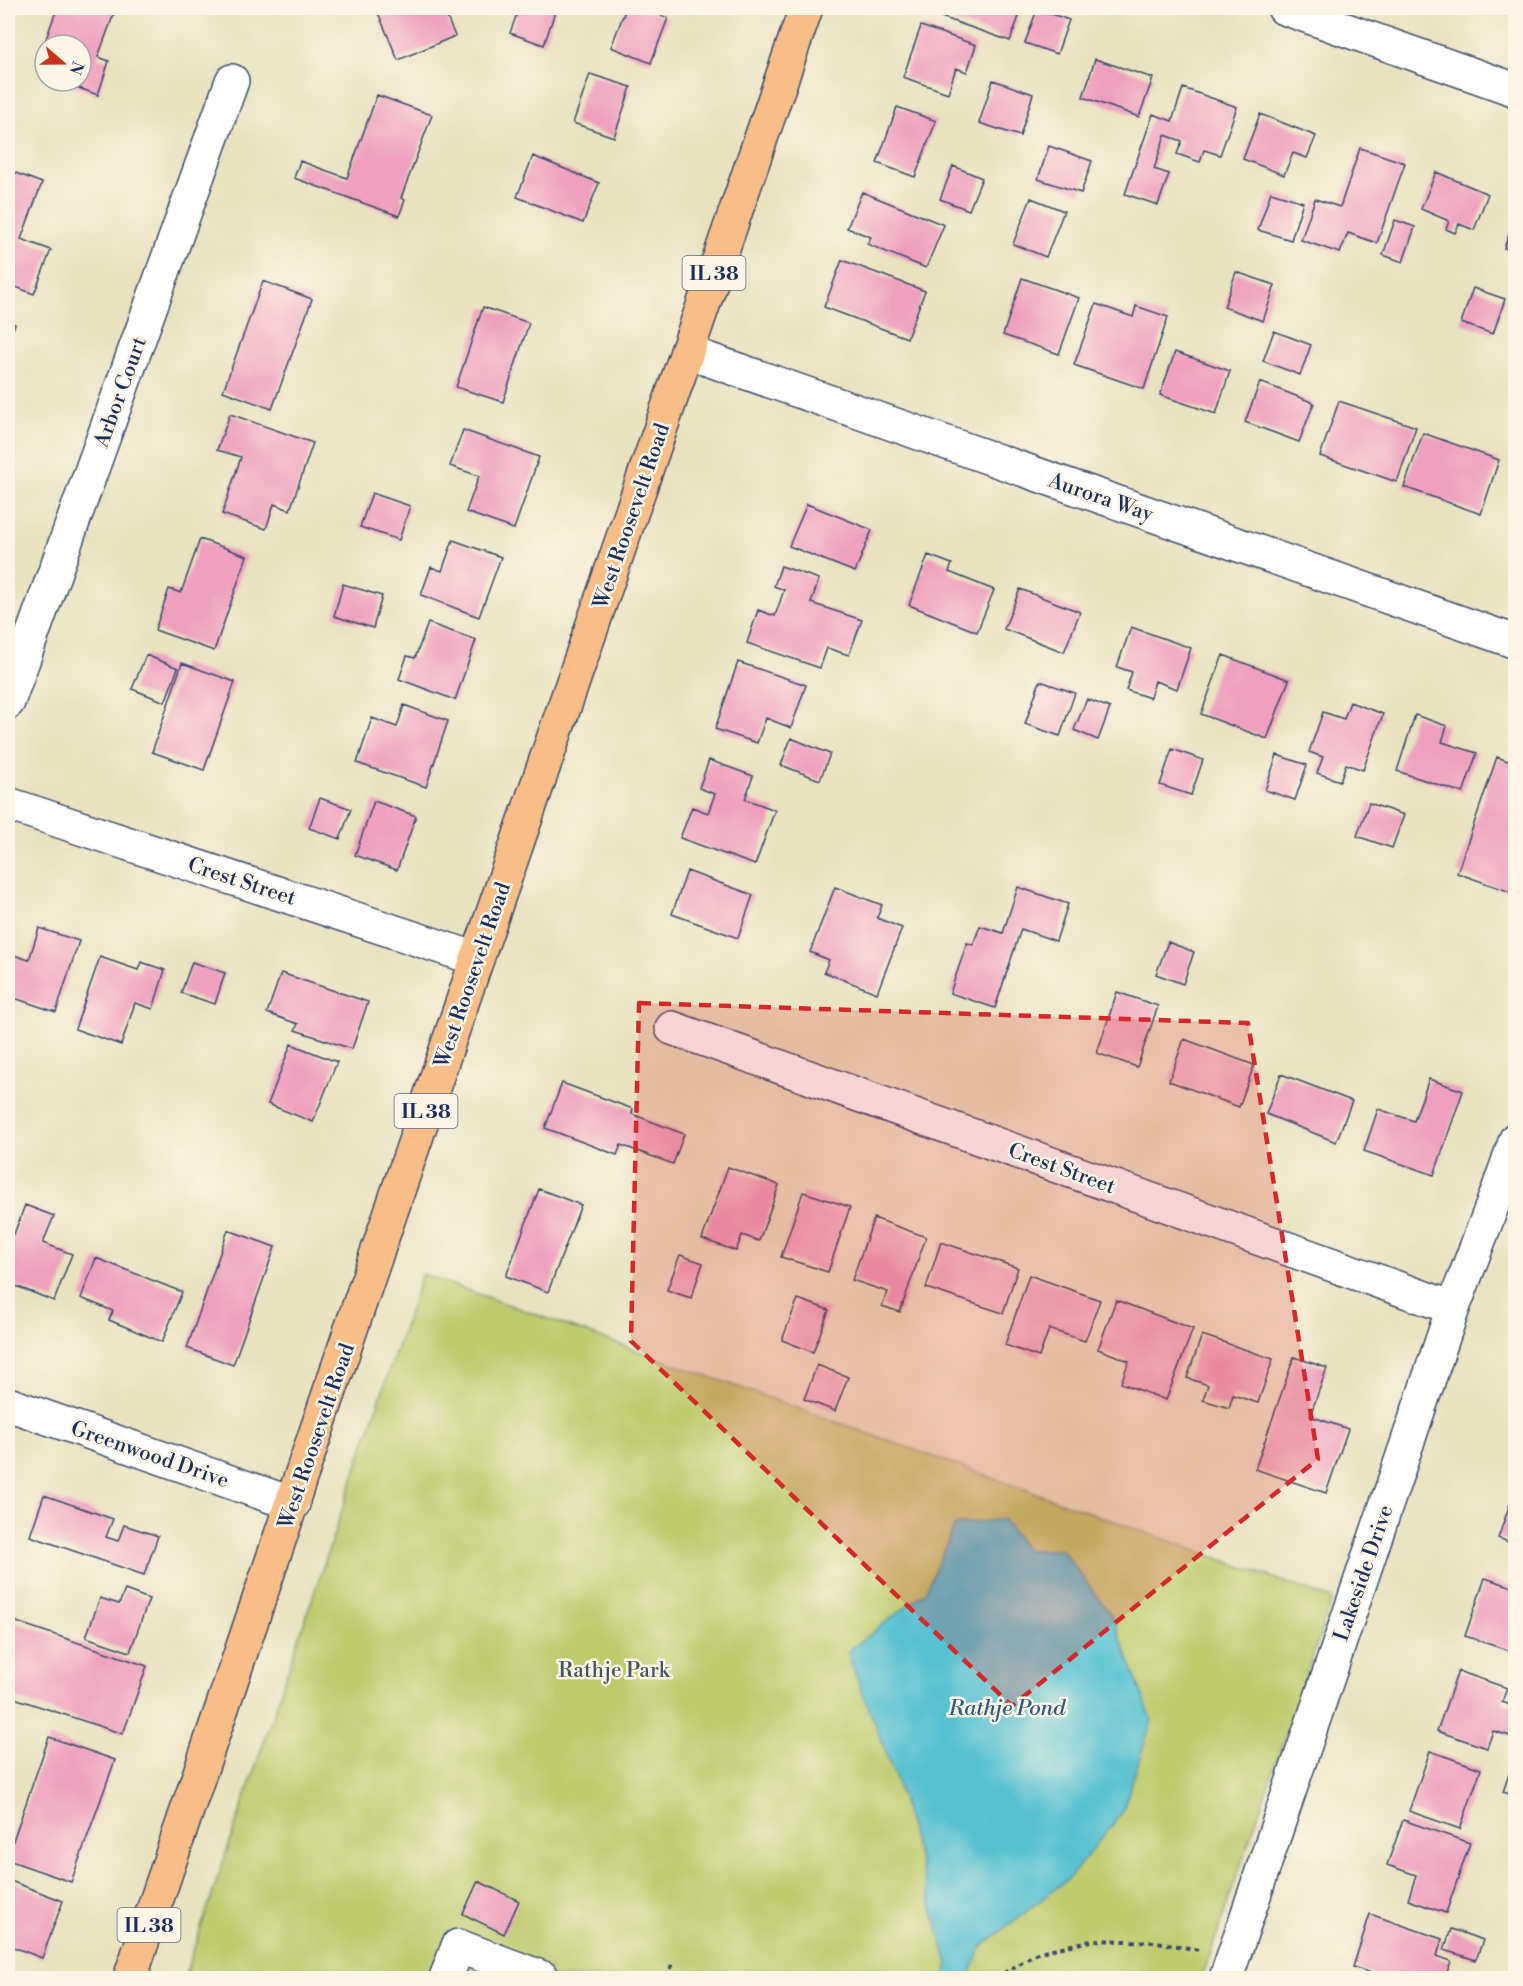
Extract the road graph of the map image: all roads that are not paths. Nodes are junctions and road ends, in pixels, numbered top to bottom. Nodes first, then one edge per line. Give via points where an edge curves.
1 (806, 8) edge
2 (1284, 8) edge
3 (232, 81) dead end
4 (1515, 90) edge
5 (687, 352) junction
6 (1515, 642) edge
7 (8, 702) edge
8 (8, 804) edge
9 (477, 959) junction
10 (672, 1028) dead end
11 (1515, 1139) edge
12 (1507, 1182) edge
13 (1453, 1308) junction
14 (8, 1404) edge
15 (293, 1504) junction
16 (1230, 1968) edge
17 (130, 1978) edge
18 (446, 1978) edge
19 (543, 1978) edge

1 - 5 main road, West Roosevelt Road / IL 38
2 - 4 street
3 - 7 street, Arbor Court
5 - 6 street, Aurora Way
5 - 9 main road, West Roosevelt Road / IL 38
8 - 9 street, Crest Street
9 - 15 main road, West Roosevelt Road / IL 38
10 - 13 street, Crest Street
11 - 12 street, Lakeside Drive
12 - 13 street, Lakeside Drive
13 - 16 street, Lakeside Drive
14 - 15 street, Greenwood Drive
15 - 17 main road, West Roosevelt Road / IL 38
18 - 19 street via 458,1946

